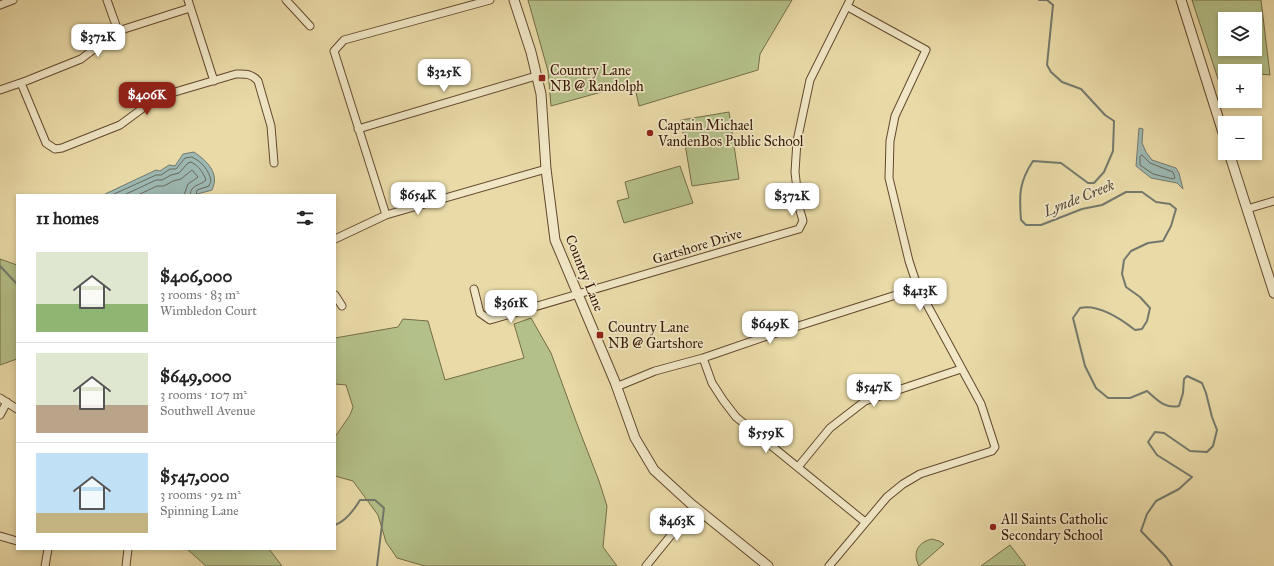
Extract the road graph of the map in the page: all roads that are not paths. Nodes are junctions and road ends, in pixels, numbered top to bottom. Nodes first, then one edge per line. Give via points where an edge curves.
1 (12, 0) edge
2 (106, 0) edge
3 (188, 0) edge
4 (286, 0) edge
5 (490, 0) edge
6 (514, 0) edge
7 (850, 0) edge
8 (1181, 0) edge
9 (0, 5) edge
10 (848, 7) junction
11 (190, 8) junction
12 (310, 26) dead end
13 (118, 31) junction
14 (536, 76) junction
15 (214, 81) junction
16 (21, 82) junction
17 (0, 90) edge
18 (1218, 117) edge
19 (358, 129) junction
20 (1231, 160) edge
21 (274, 163) dead end
22 (546, 169) junction
23 (1274, 201) edge
24 (1247, 209) junction
25 (386, 215) junction
26 (336, 239) edge
27 (918, 288) junction
28 (474, 289) dead end
29 (1274, 293) edge
30 (578, 295) junction
31 (336, 297) edge
32 (342, 306) dead end
33 (703, 358) junction
34 (961, 369) junction
35 (616, 387) junction
36 (0, 398) edge
37 (7, 402) junction
38 (16, 408) edge
39 (0, 415) edge
40 (798, 467) junction
41 (694, 507) junction
42 (865, 522) junction
43 (0, 536) edge
44 (16, 542) edge
45 (48, 550) edge
46 (128, 550) edge
47 (45, 566) edge
48 (126, 566) edge
49 (646, 566) edge
50 (768, 566) edge
51 (829, 566) edge

1 - 9 street
2 - 13 street
3 - 11 street
4 - 12 street
5 - 19 street via 344,40 334,51
6 - 14 street, Country Lane
7 - 10 street, Gartshore Drive
8 - 18 street
10 - 27 street via 926,50 895,116 890,141 888,178
10 - 30 street, Gartshore Drive via 810,80 797,141 795,172 799,207 804,220 799,229
11 - 13 street
11 - 15 street
13 - 16 street via 80,60
14 - 19 street
14 - 22 street, Country Lane via 541,94
15 - 16 street via 158,97 120,125 62,148 55,148 46,143
15 - 21 street via 247,73 258,81 271,126
16 - 17 street
19 - 25 street
20 - 24 street
22 - 25 street
22 - 30 street, Country Lane via 555,240
23 - 24 street
24 - 29 street
25 - 26 street
27 - 33 street
27 - 34 street
28 - 30 street, Gartshore Drive via 480,313 490,320
30 - 35 street, Country Lane
31 - 32 street
33 - 35 street via 655,371
33 - 40 street via 712,383 736,417
34 - 40 street via 865,401 830,428
34 - 42 street via 981,404 995,447 992,451 920,474 887,497
35 - 41 street, Country Lane via 635,438 654,470
36 - 37 street
37 - 38 street
37 - 39 street
40 - 42 street
41 - 49 street
41 - 50 street, Country Lane
42 - 51 street
43 - 44 street
45 - 47 street
46 - 48 street

